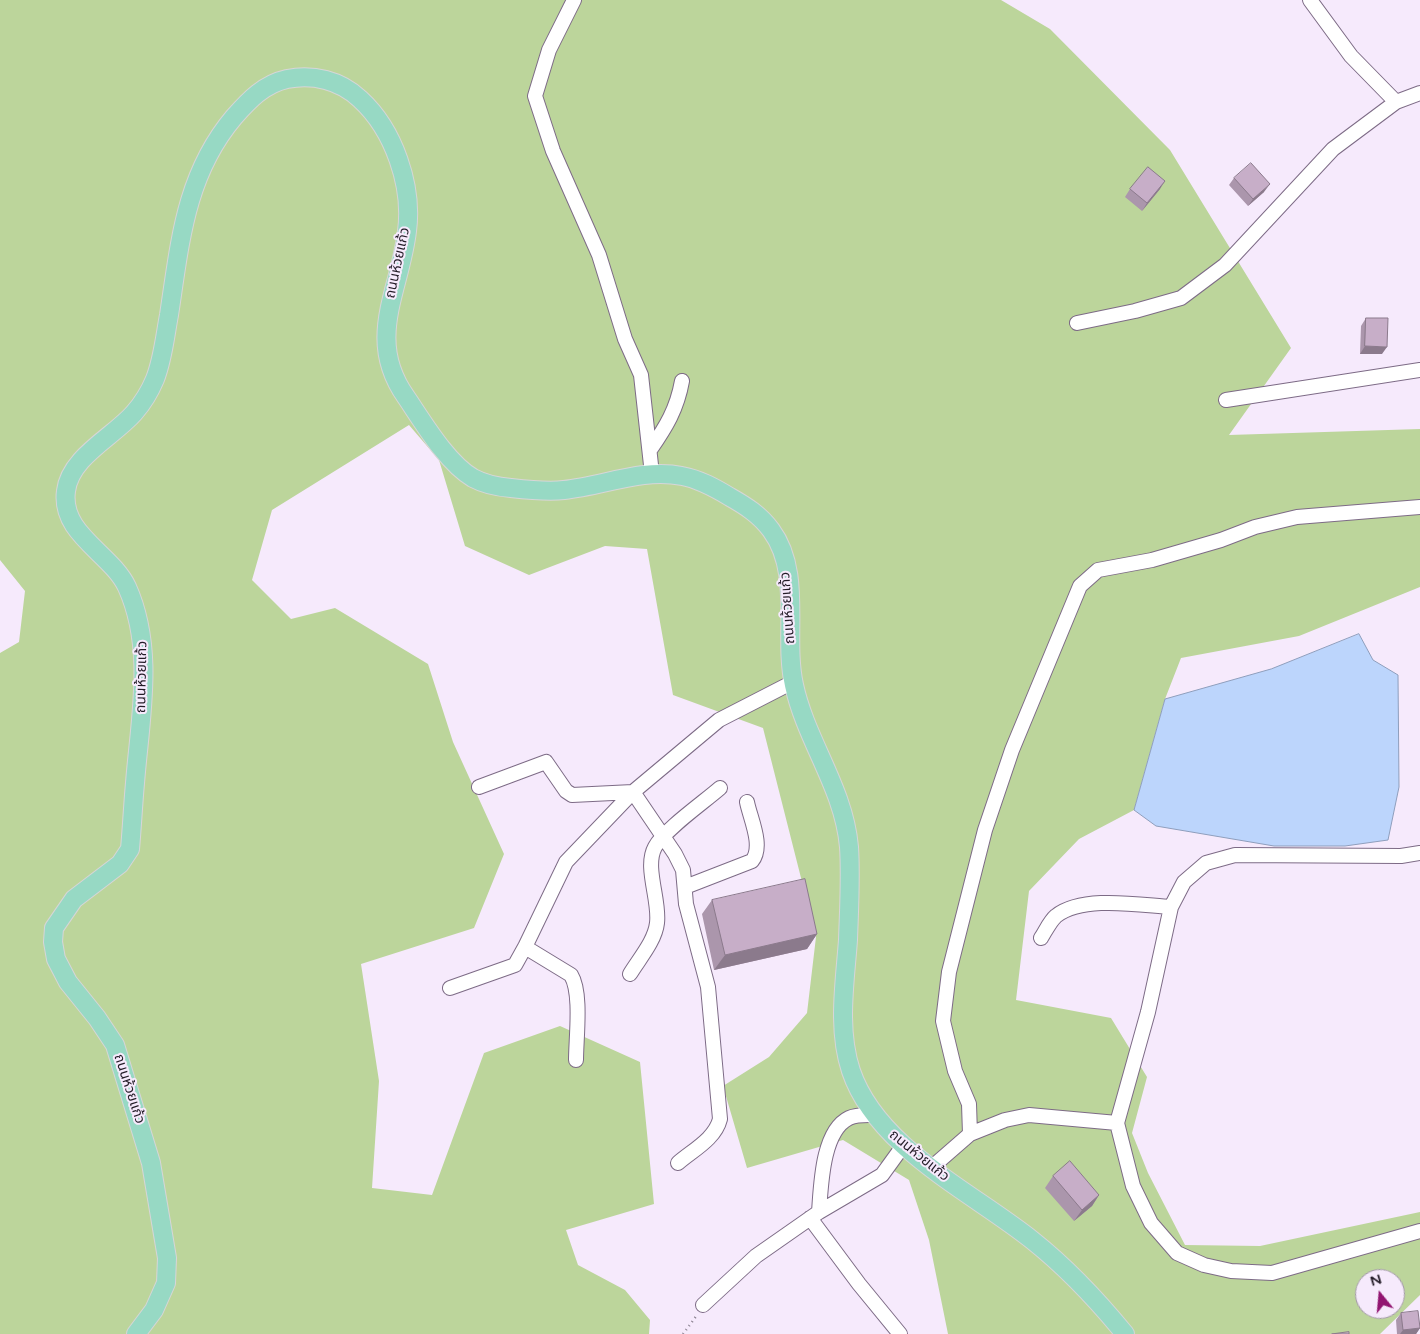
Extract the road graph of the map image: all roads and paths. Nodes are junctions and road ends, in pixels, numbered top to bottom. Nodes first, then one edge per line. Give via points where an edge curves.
1 (574, 0) edge
2 (1310, 0) edge
3 (1420, 93) edge
4 (1396, 102) junction
5 (1077, 323) dead end
6 (1420, 370) edge
7 (682, 381) dead end
8 (1226, 400) dead end
9 (650, 450) junction
10 (652, 474) junction
11 (1420, 507) edge
12 (793, 682) junction
13 (479, 787) dead end
14 (720, 788) dead end
15 (633, 792) junction
16 (747, 802) dead end
17 (663, 837) junction
18 (1420, 853) edge
19 (685, 887) junction
20 (1171, 907) junction
21 (1041, 938) dead end
22 (526, 948) junction
23 (630, 974) dead end
24 (450, 988) dead end
25 (576, 1060) dead end
26 (876, 1115) junction
27 (1117, 1123) junction
28 (970, 1134) junction
29 (903, 1146) junction
30 (678, 1163) dead end
31 (931, 1168) junction
32 (814, 1215) junction
33 (1420, 1231) edge
34 (703, 1305) joint
35 (136, 1334) edge
36 (683, 1334) edge
37 (900, 1334) edge
38 (1125, 1334) edge

1 - 9 street via 549,50 534,96 553,151 599,255 624,339 641,374
2 - 4 street via 1351,56
3 - 4 street
4 - 5 street via 1333,149 1225,266 1181,298
6 - 8 street
7 - 9 street via 670,421
9 - 10 street
10 - 12 main road, ถนนห้วยแก้ว via 683,476 710,485 750,508 768,524 780,544 788,578
10 - 35 main road, ถนนห้วยแก้ว via 563,490 533,490 500,487 474,478 454,462 400,388 390,363 386,317 408,231 408,192 386,133 358,96 325,78 298,77 274,82 242,108 203,162 186,208 161,361 152,386 135,412 80,461 69,477 64,499 75,526 93,549 117,569 128,589 142,631 144,684 130,849 120,864 74,899 54,928 53,942 56,960 68,982 115,1045 151,1163 167,1258 166,1283 154,1310
11 - 28 street via 1297,517 1152,560 1098,570 1080,586 1012,750 985,830 949,972 943,1021 955,1071 969,1104
12 - 15 street via 720,720
12 - 26 main road, ถนนห้วยแก้ว via 844,814 849,848 844,1021 852,1075
13 - 15 street via 543,761 549,764 572,795
14 - 17 street
15 - 17 street
15 - 22 street via 566,862
16 - 19 street via 757,850 752,861
17 - 19 street via 683,870
17 - 23 street via 651,859 657,908 655,932
18 - 20 street via 1401,856 1235,855 1206,863 1184,882
19 - 30 street via 686,904 708,987 720,1119 711,1137
20 - 21 street via 1080,905 1056,916
20 - 27 street via 1148,1012
22 - 24 street via 514,965
22 - 25 street via 574,980
26 - 29 main road, ถนนห้วยแก้ว
26 - 32 street via 849,1117 832,1133
27 - 28 street via 1029,1114
27 - 33 street via 1133,1186 1151,1223 1177,1253 1204,1265 1272,1274
28 - 31 street
29 - 31 main road, ถนนห้วยแก้ว
29 - 32 street via 882,1175
31 - 38 main road, ถนนห้วยแก้ว via 1038,1244
32 - 34 street via 756,1256
32 - 37 street via 859,1284
34 - 36 path

